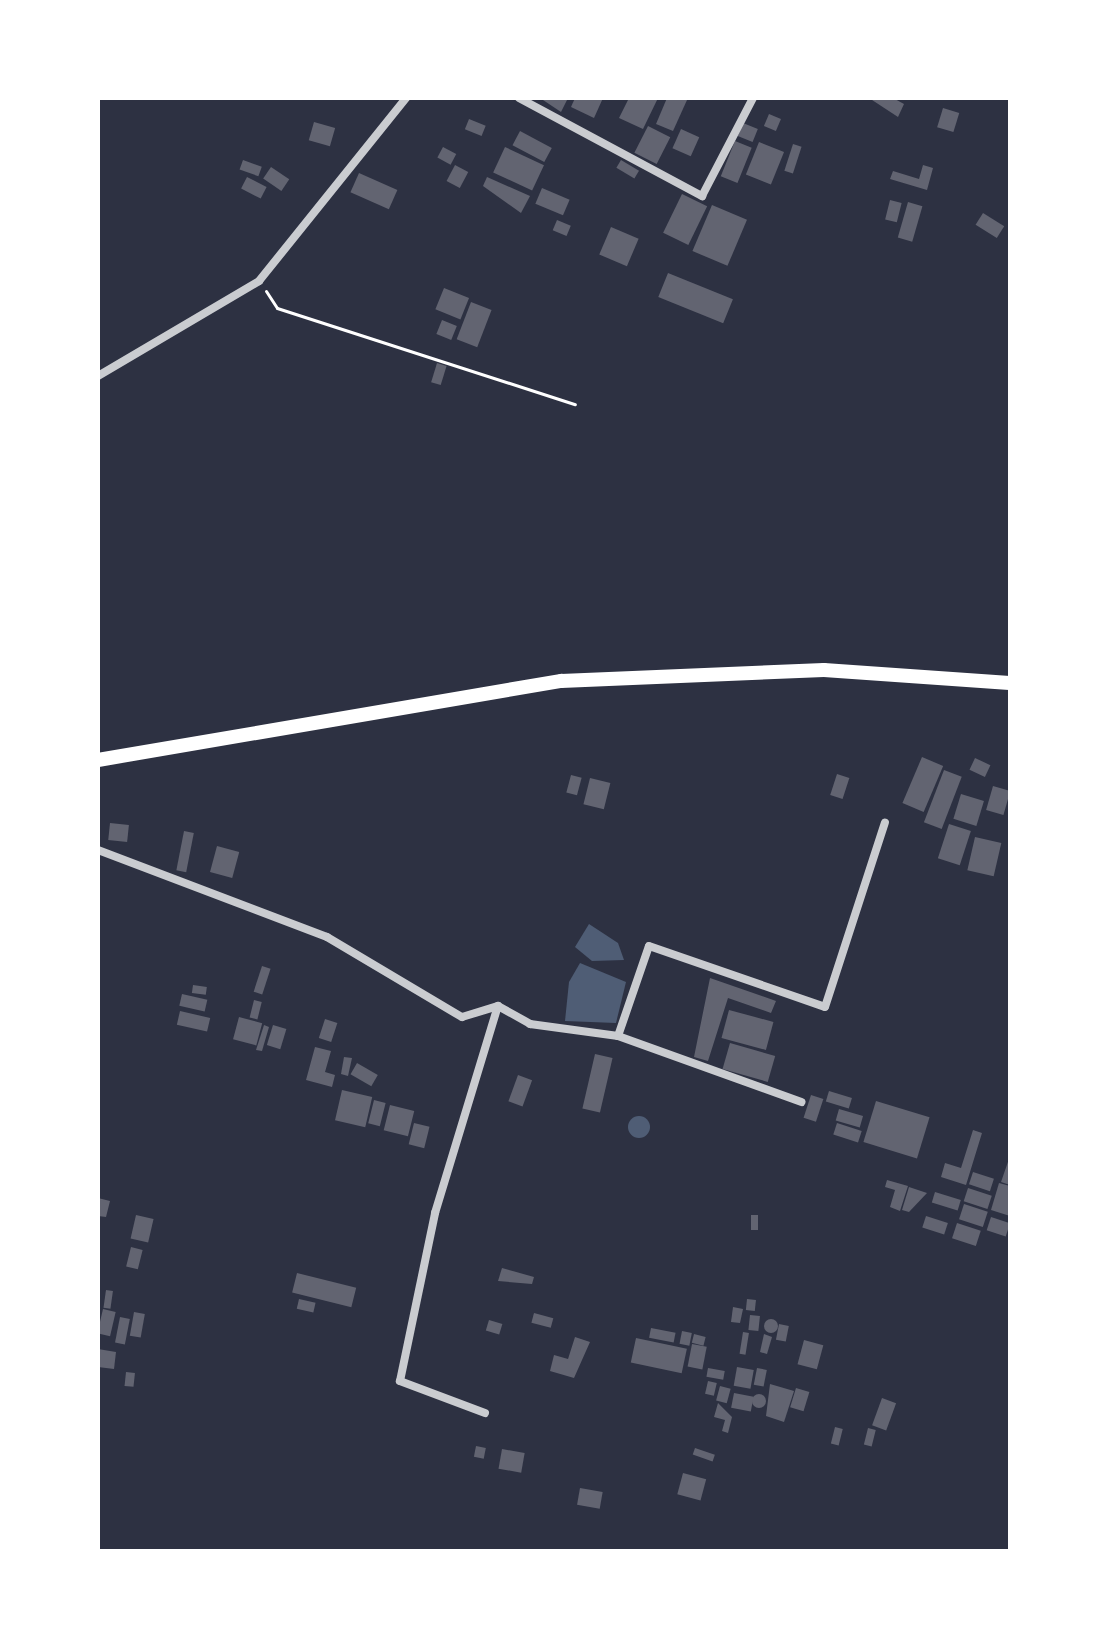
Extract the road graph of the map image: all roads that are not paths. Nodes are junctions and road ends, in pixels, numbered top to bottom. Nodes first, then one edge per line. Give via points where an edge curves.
1 (406, 98) edge
2 (519, 98) edge
3 (753, 98) edge
4 (98, 376) edge
5 (1010, 683) edge
6 (98, 760) edge
7 (885, 822) dead end
8 (98, 850) edge
9 (498, 1006) junction
10 (618, 1036) junction
11 (801, 1102) dead end
12 (485, 1413) dead end

1 - 4 street via 259,281
2 - 3 street via 702,196
5 - 6 main road via 824,670 561,681
7 - 10 street via 825,1007 649,946
8 - 9 street via 327,937 462,1017
9 - 10 street via 530,1024
9 - 12 street via 435,1213 400,1381
10 - 11 street

